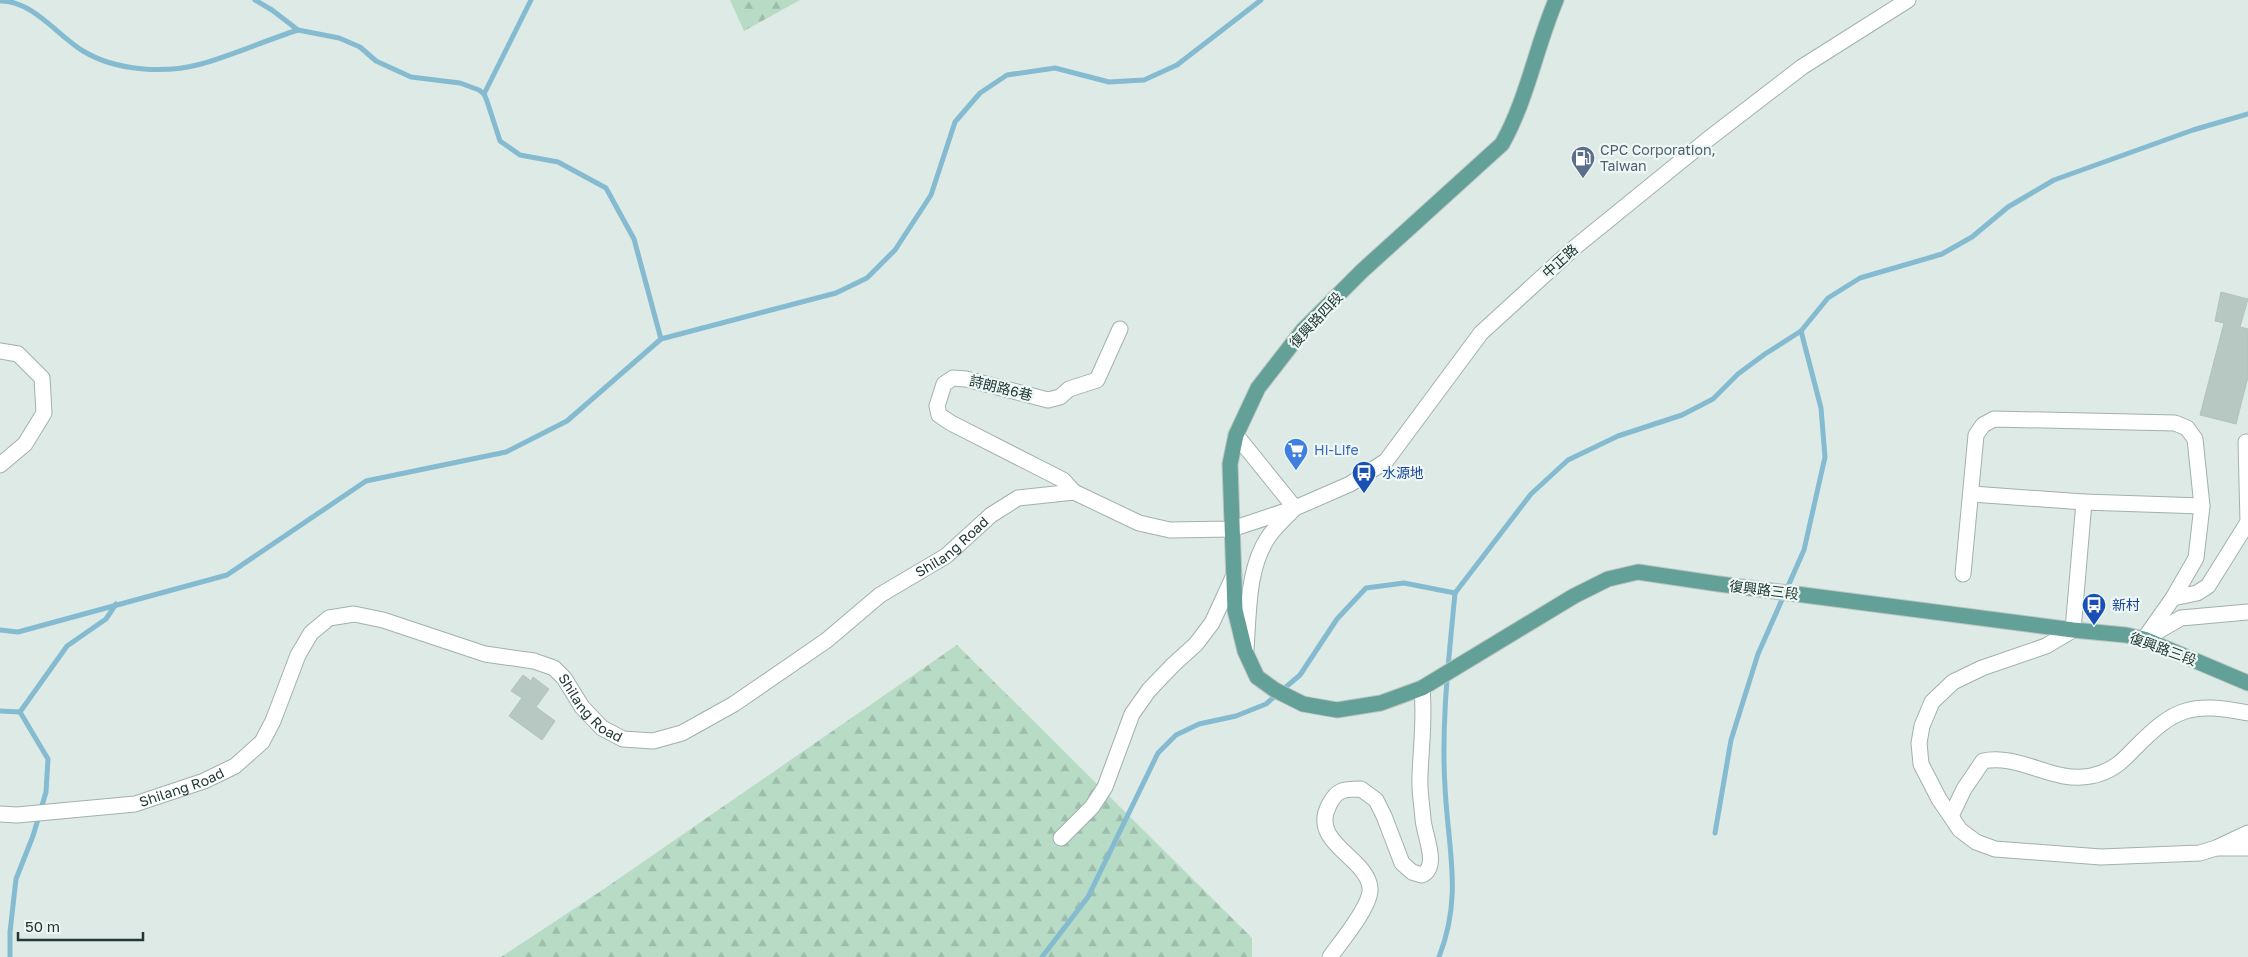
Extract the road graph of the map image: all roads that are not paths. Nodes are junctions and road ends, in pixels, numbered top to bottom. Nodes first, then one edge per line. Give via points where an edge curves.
1 (1556, 0) edge
2 (1908, 0) edge
3 (1886, 6) edge
4 (1120, 329) dead end
5 (0, 351) edge
6 (1236, 435) junction
7 (2246, 442) dead end
8 (0, 465) edge
9 (1074, 492) junction
10 (1972, 494) junction
11 (2084, 502) junction
12 (2202, 506) junction
13 (1295, 508) junction
14 (1232, 529) junction
15 (1963, 574) dead end
16 (1234, 575) junction
17 (2173, 598) junction
18 (2248, 612) edge
19 (2073, 630) junction
20 (2144, 639) junction
21 (1245, 652) junction
22 (2248, 683) edge
23 (1422, 688) junction
24 (1303, 704) joint
25 (2248, 713) edge
26 (0, 814) edge
27 (1951, 816) junction
28 (2248, 833) edge
29 (1061, 838) dead end
30 (2216, 848) junction
31 (2248, 848) edge
32 (1330, 957) edge

1 - 6 main road, 復興路四段 via 1542,33 1516,120 1502,144 1362,272 1304,330 1258,388
2 - 3 street, 中正路
3 - 13 street, 中正路 via 1707,140 1574,248 1481,333 1386,461 1350,484
4 - 9 street, 詩朗路6巷 via 1097,380 1069,389 1060,397 1048,400 953,378 944,384 936,406 939,415 951,423 1063,480
5 - 8 street via 18,354 42,378 44,413 25,444
6 - 13 street
6 - 14 main road, 復興路四段 via 1230,464
7 - 17 street via 2248,522 2208,586 2196,593
9 - 14 street via 1139,523 1170,530
9 - 26 street, Shilang Road via 1018,498 991,514 946,556 880,595 827,640 734,704 682,733 653,741 623,739 602,728 554,668 485,654 383,620 354,614 329,618 311,633 298,655 274,721 262,742 235,766 204,781 135,804
10 - 11 street
10 - 12 street via 1976,435 1994,419 2175,423 2187,428 2195,439
10 - 15 street
11 - 12 street
11 - 19 street
12 - 17 street via 2196,558
13 - 14 street, 中正路
13 - 21 street via 1269,536 1257,559
14 - 16 main road, 復興路四段
16 - 21 main road, 復興路四段 via 1236,610
16 - 29 street via 1212,622 1196,644 1149,690 1132,714 1104,787 1092,808
17 - 20 street
18 - 20 street via 2181,618
19 - 20 main road, 復興路三段
19 - 23 main road, 復興路三段 via 1638,572 1608,579 1574,596
19 - 27 street via 2046,646 1982,668 1953,682 1932,702 1918,743 1921,764
20 - 22 main road, 復興路三段
21 - 24 main road, 復興路四段 via 1257,677
23 - 24 main road, 復興路三段 via 1381,703 1337,710
23 - 32 street via 1424,728 1420,777 1423,825 1431,866 1422,875 1412,872 1402,863 1376,800 1360,788 1346,789 1334,795 1327,808 1325,823 1330,838 1366,874 1371,889 1368,900
25 - 27 street via 2200,707 2176,714 2158,725 2110,771 2090,776 2068,777 1995,758 1983,761 1974,771
27 - 30 street via 1960,830 1976,842 1995,849 2101,856 2200,853
28 - 30 street
30 - 31 street

